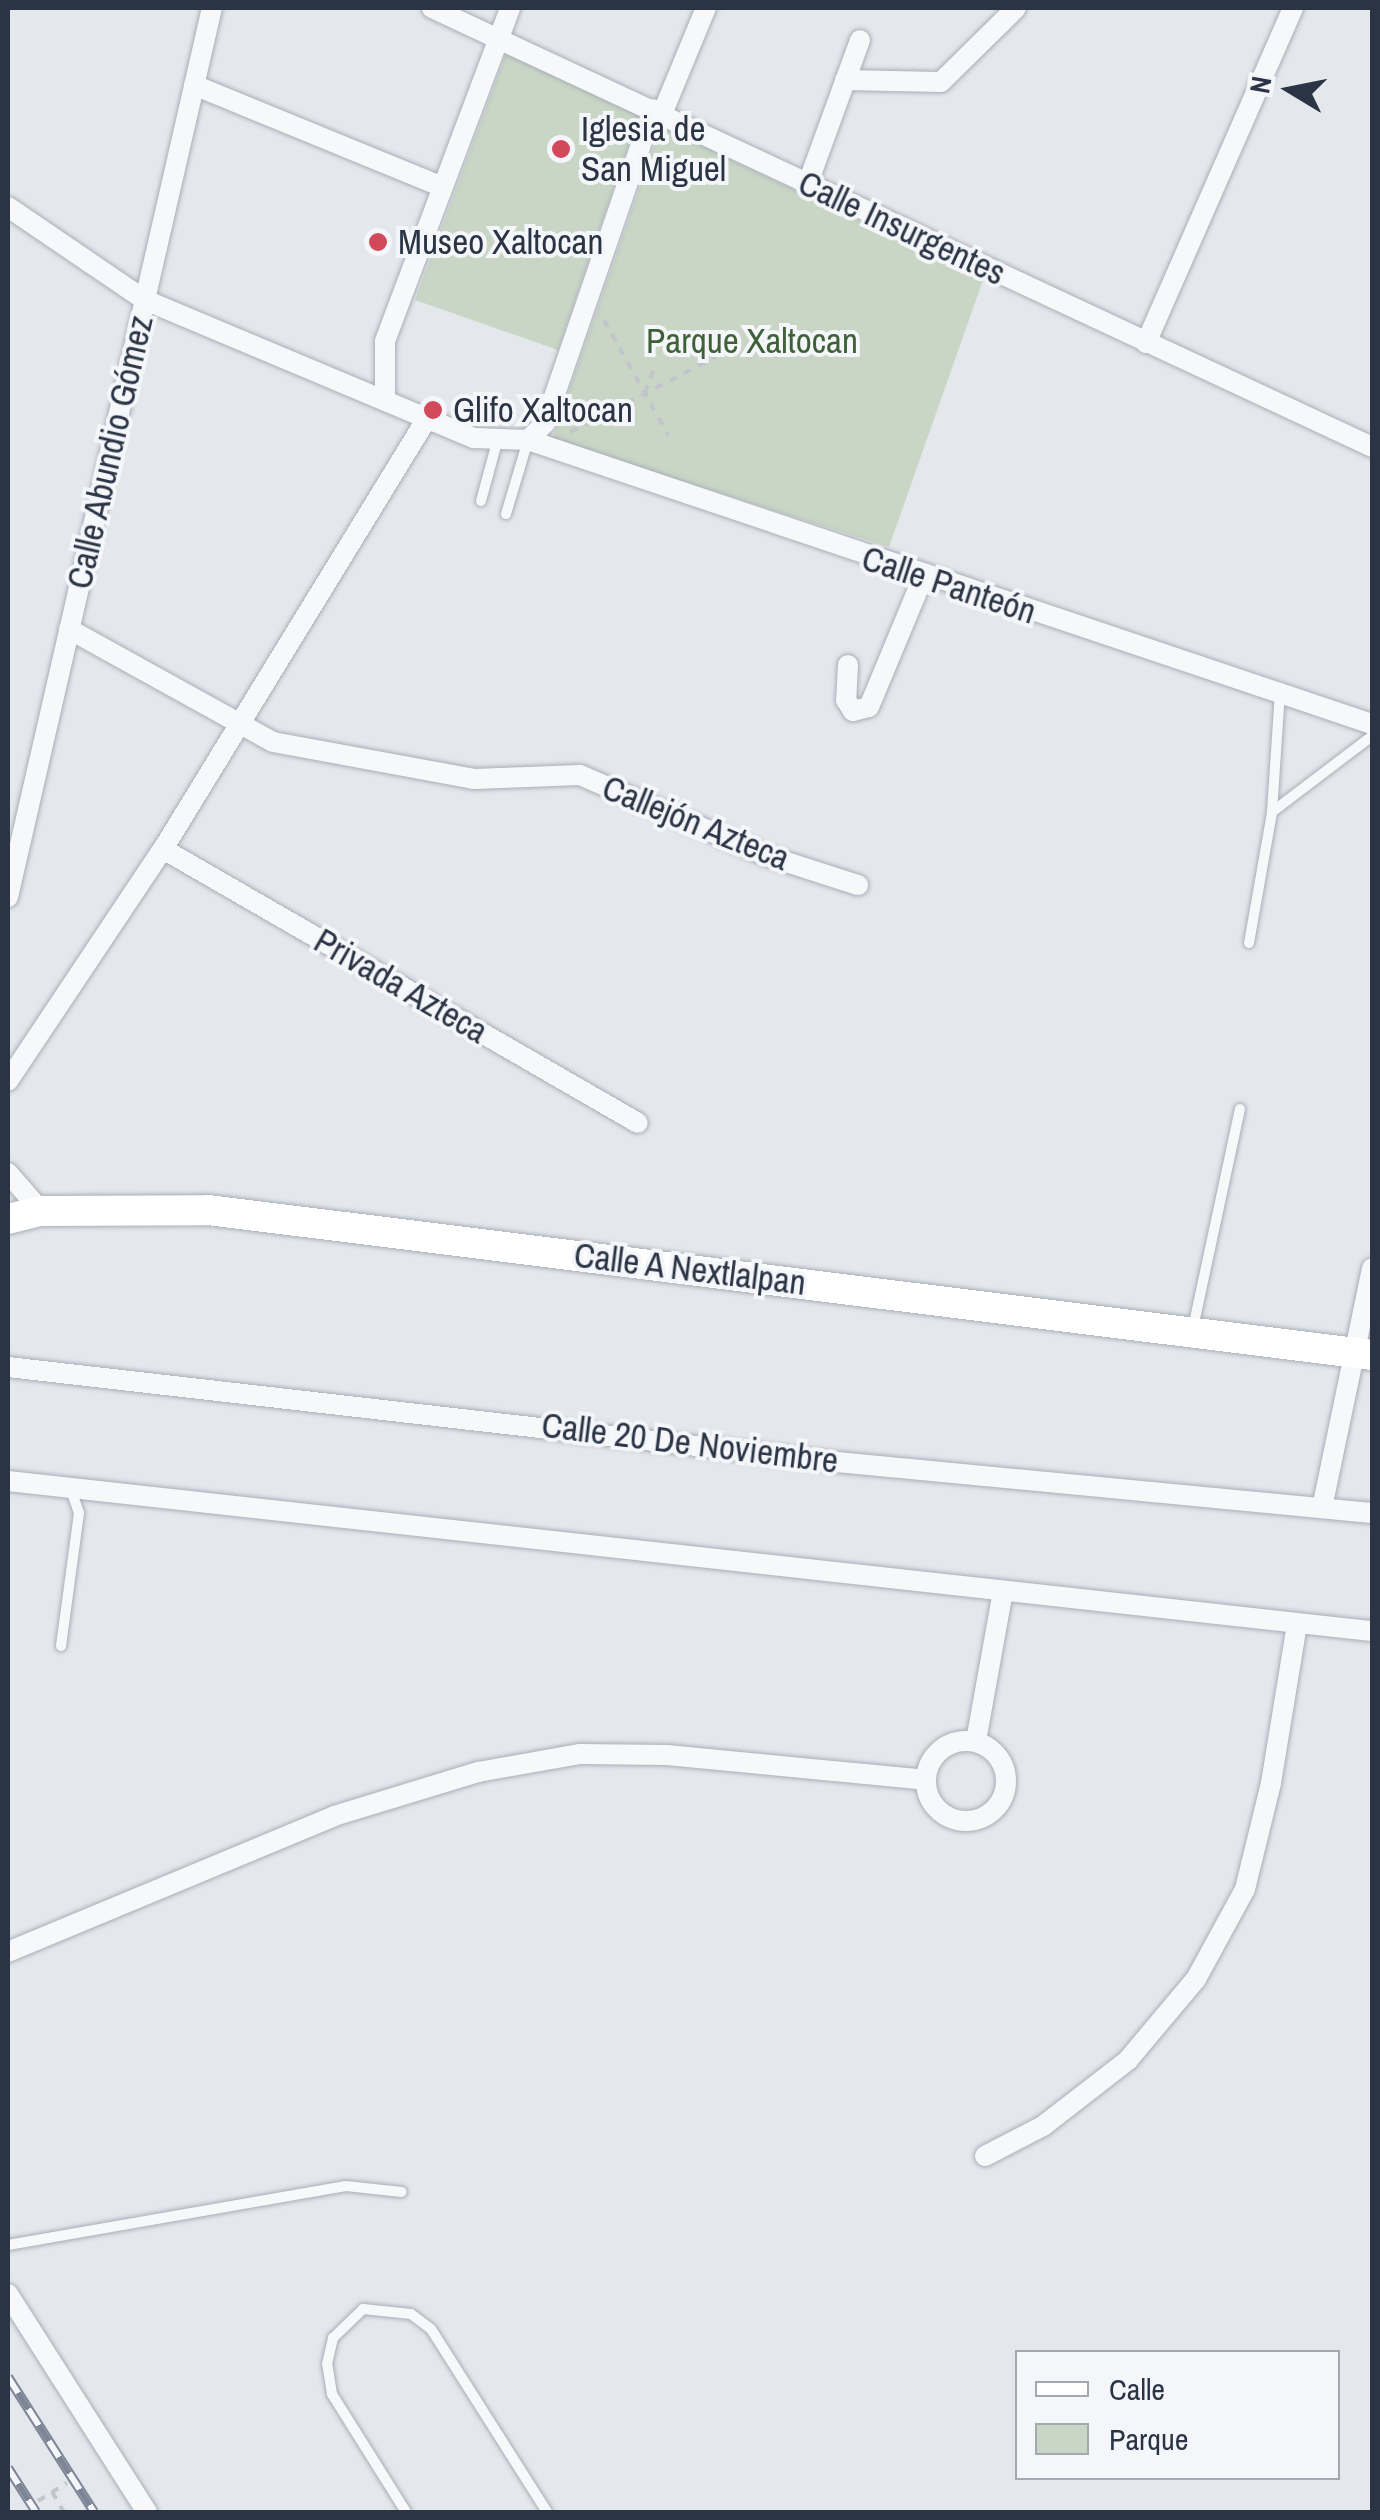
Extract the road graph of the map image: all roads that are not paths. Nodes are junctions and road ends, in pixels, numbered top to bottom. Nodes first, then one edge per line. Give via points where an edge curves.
1 (212, 8) edge
2 (432, 8) edge
3 (510, 8) edge
4 (706, 8) edge
5 (1016, 8) edge
6 (1293, 8) edge
7 (499, 40) junction
8 (860, 40) dead end
9 (845, 80) junction
10 (194, 85) junction
11 (658, 112) junction
12 (808, 183) junction
13 (440, 186) junction
14 (8, 207) edge
15 (145, 300) junction
16 (1146, 344) junction
17 (385, 396) junction
18 (426, 420) junction
19 (528, 440) junction
20 (497, 442) junction
21 (1372, 446) edge
22 (481, 500) dead end
23 (506, 514) dead end
24 (923, 577) junction
25 (69, 630) junction
26 (848, 666) dead end
27 (1280, 694) junction
28 (1372, 724) edge
29 (239, 726) junction
30 (1372, 736) edge
31 (1272, 812) junction
32 (163, 849) junction
33 (858, 884) dead end
34 (8, 897) edge
35 (1249, 943) dead end
36 (8, 1081) edge
37 (1240, 1109) dead end
38 (638, 1123) dead end
39 (8, 1173) edge
40 (41, 1211) junction
41 (8, 1219) edge
42 (1372, 1268) edge
43 (1193, 1331) junction
44 (1362, 1353) edge
45 (8, 1367) edge
46 (8, 1481) edge
47 (71, 1490) junction
48 (1322, 1508) junction
49 (1372, 1513) edge
50 (1003, 1591) junction
51 (1297, 1624) junction
52 (1372, 1632) edge
53 (61, 1646) dead end
54 (976, 1741) junction
55 (925, 1780) junction
56 (8, 1952) edge
57 (984, 2156) dead end
58 (402, 2192) dead end
59 (8, 2244) edge
60 (8, 2294) edge
61 (147, 2512) edge
62 (406, 2512) edge
63 (546, 2512) edge

1 - 10 street, Calle Abundio Gómez
2 - 7 street, Calle Insurgentes
3 - 7 street
4 - 11 street
5 - 9 street via 941,82
6 - 16 street
7 - 11 street, Calle Insurgentes
7 - 13 street
8 - 9 street
9 - 12 street
10 - 13 street
10 - 15 street, Calle Abundio Gómez
11 - 12 street, Calle Insurgentes
11 - 19 street via 545,423
12 - 16 street, Calle Insurgentes
13 - 17 street via 386,341
14 - 15 street
15 - 17 street
15 - 25 street, Calle Abundio Gómez
16 - 21 street, Calle Insurgentes
17 - 18 street
18 - 20 street
18 - 29 street
19 - 20 street
19 - 23 lane
19 - 24 street, Calle Panteón
20 - 22 lane
24 - 26 street via 869,708 853,711 846,700
24 - 27 street, Calle Panteón
25 - 29 street, Callejón Azteca
25 - 34 street, Calle Abundio Gómez
27 - 28 street, Calle Panteón
27 - 31 lane
29 - 32 street
29 - 33 street, Callejón Azteca via 273,742 474,779 580,775 765,855
30 - 31 lane
31 - 35 lane
32 - 36 street
32 - 38 street, Privada Azteca
37 - 43 lane
39 - 40 street
40 - 41 main road, Calle A Nextlalpan
40 - 43 main road, Calle A Nextlalpan via 208,1210
42 - 44 street
43 - 44 main road, Calle A Nextlalpan
44 - 48 street
45 - 48 street, Calle 20 De Noviembre via 836,1462
46 - 47 street
47 - 50 street
47 - 53 lane via 79,1513
48 - 49 street, Calle 20 De Noviembre
50 - 51 street
50 - 54 street
51 - 52 street
51 - 57 street via 1272,1783 1245,1889 1196,1979 1128,2060 1043,2126
54 - 55 street via 941,1748
54 - 55 street via 992,1750 1006,1782 990,1813 955,1820 939,1812
55 - 56 street via 760,1761 580,1754 401,1792
58 - 59 lane via 346,2186
60 - 61 street
62 - 63 lane via 332,2394 332,2338 364,2308 411,2314 431,2329

